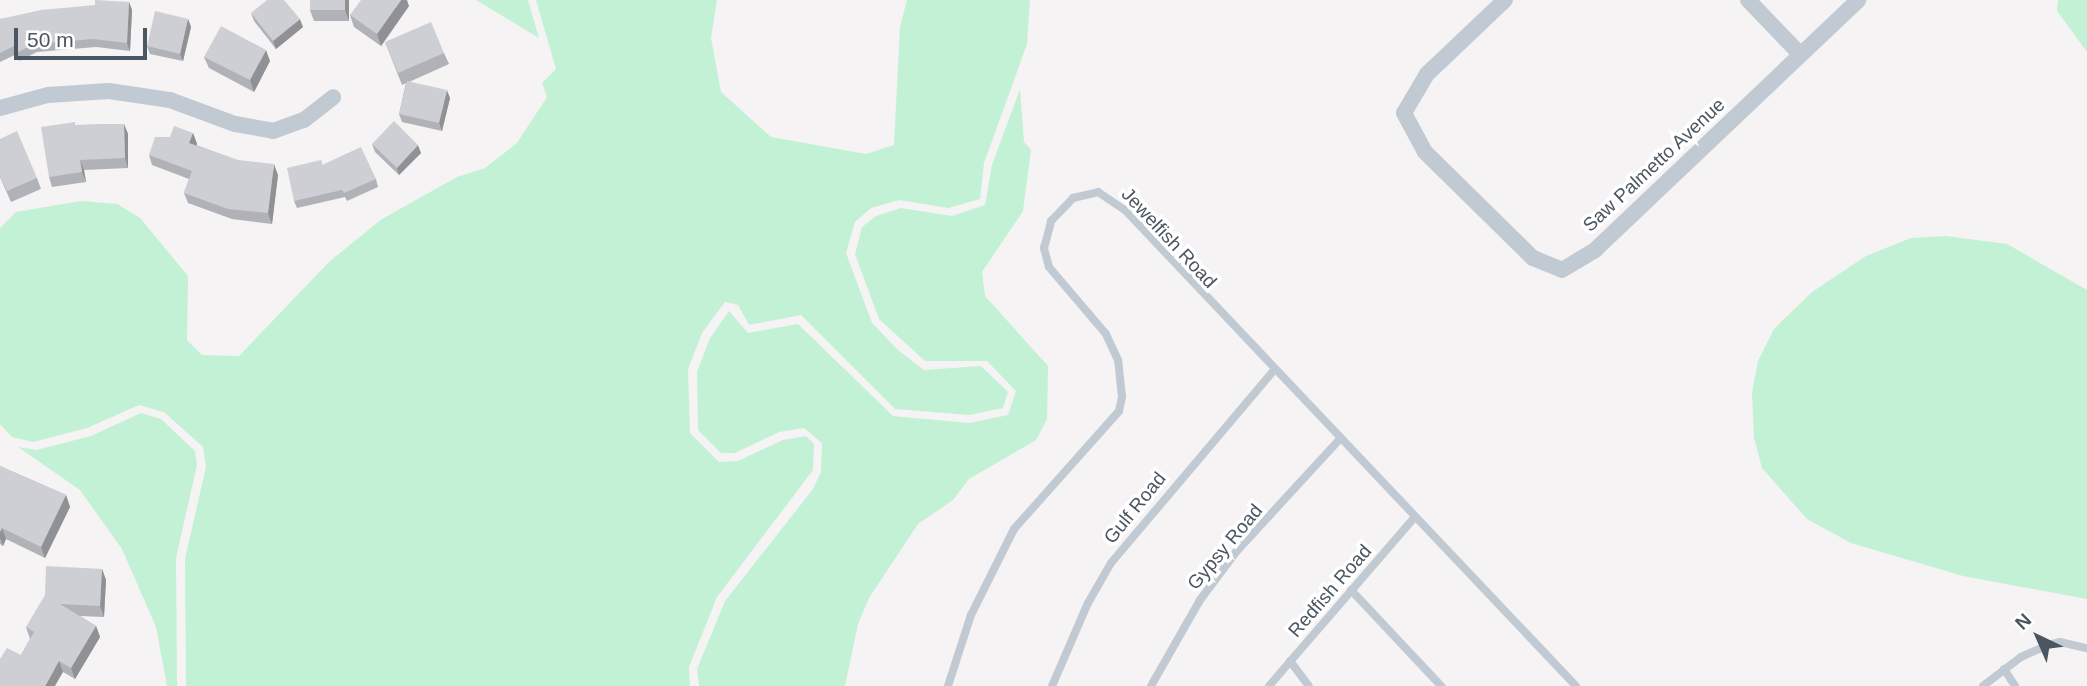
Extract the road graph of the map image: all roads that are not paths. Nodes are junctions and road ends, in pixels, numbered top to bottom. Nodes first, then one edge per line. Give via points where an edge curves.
1 (1505, 0) edge
2 (1748, 0) edge
3 (1858, 0) edge
4 (1801, 55) junction
5 (333, 97) dead end
6 (0, 108) edge
7 (1273, 371) junction
8 (1339, 440) junction
9 (1415, 517) junction
10 (1352, 590) junction
11 (2087, 648) edge
12 (1290, 661) junction
13 (2004, 669) junction
14 (948, 686) edge
15 (1052, 686) edge
16 (1151, 686) edge
17 (1269, 686) edge
18 (1309, 686) edge
19 (1441, 686) edge
20 (1576, 686) edge
21 (1983, 686) edge
22 (2015, 686) edge

1 - 4 street, Saw Palmetto Avenue via 1427,74 1404,113 1426,152 1533,258 1562,270 1595,250
2 - 4 street
3 - 4 street, Saw Palmetto Avenue
5 - 6 street via 304,120 273,131 235,124 170,100 109,90 48,95
7 - 8 lane, Jewelfish Road
7 - 14 lane, Jewelfish Road via 1126,211 1098,192 1073,198 1051,221 1045,258 1106,334 1122,378 1119,411 1103,434 1059,472 1014,529 971,615
7 - 15 lane, Gulf Road via 1111,563
8 - 9 lane, Jewelfish Road
8 - 16 lane, Gypsy Road via 1236,552 1200,600
9 - 10 lane, Redfish Road
9 - 20 lane, Jewelfish Road
10 - 12 lane, Redfish Road
10 - 19 lane
11 - 13 lane via 2075,643 2048,645
12 - 17 lane, Redfish Road
12 - 18 lane
13 - 21 lane
13 - 22 lane

